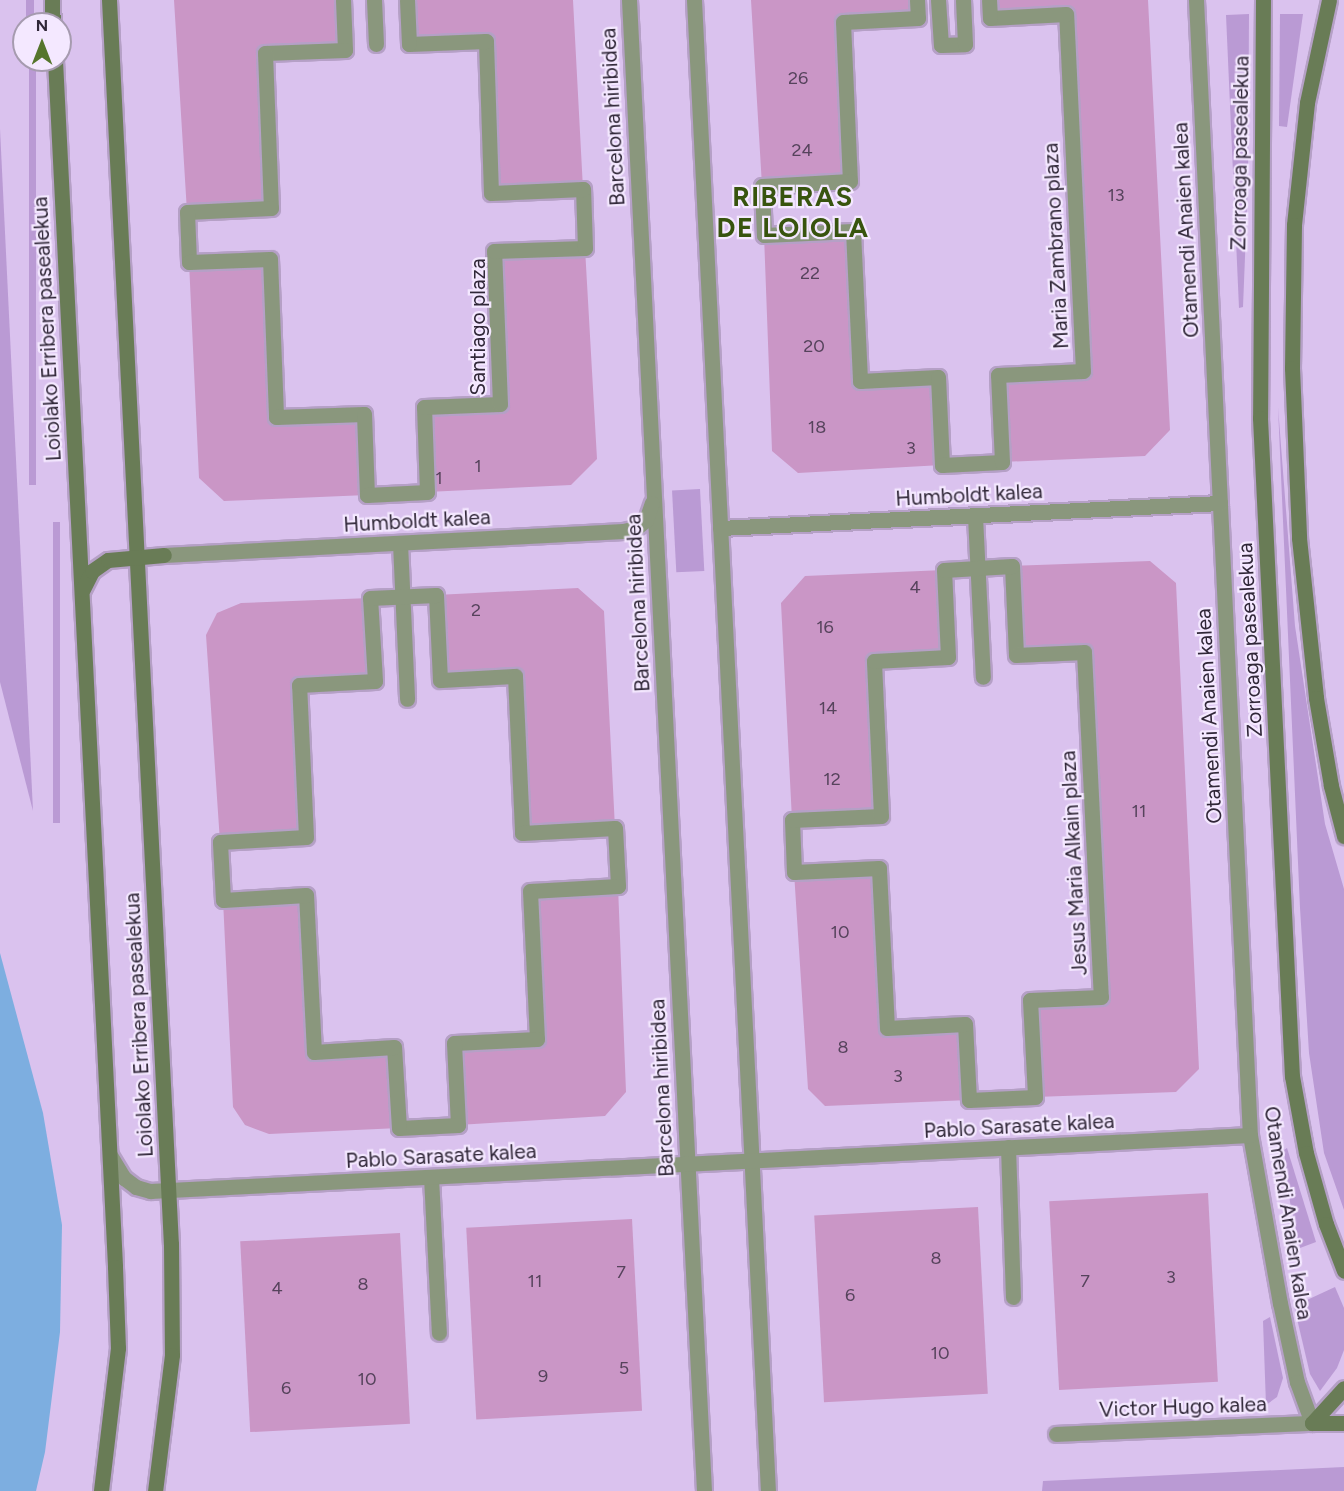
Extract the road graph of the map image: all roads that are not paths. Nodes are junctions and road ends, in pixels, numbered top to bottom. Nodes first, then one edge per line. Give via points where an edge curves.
1 (109, 0) edge
2 (343, 0) edge
3 (374, 0) edge
4 (407, 0) edge
5 (628, 0) edge
6 (694, 0) edge
7 (917, 0) edge
8 (938, 0) edge
9 (963, 0) edge
10 (989, 0) edge
11 (1196, 0) edge
12 (1263, 0) edge
13 (1329, 0) edge
14 (376, 44) dead end
15 (56, 72) edge
16 (653, 498) junction
17 (1220, 503) junction
18 (975, 516) junction
19 (720, 528) junction
20 (136, 530) junction
21 (400, 543) junction
22 (164, 555) junction
23 (137, 557) junction
24 (978, 568) junction
25 (82, 596) junction
26 (402, 597) junction
27 (983, 676) dead end
28 (407, 699) dead end
29 (1344, 836) edge
30 (750, 1129) junction
31 (1250, 1135) junction
32 (1008, 1147) junction
33 (110, 1155) junction
34 (791, 1159) junction
35 (752, 1161) junction
36 (720, 1162) junction
37 (687, 1164) junction
38 (648, 1166) junction
39 (431, 1177) junction
40 (168, 1190) junction
41 (754, 1200) junction
42 (689, 1203) junction
43 (1344, 1271) edge
44 (1013, 1297) dead end
45 (439, 1333) dead end
46 (1344, 1388) edge
47 (1312, 1423) junction
48 (1344, 1423) edge
49 (1056, 1434) dead end
50 (101, 1491) edge
51 (155, 1491) edge
52 (704, 1491) edge
53 (768, 1491) edge

1 - 20 main road, Loiolako Erribera pasealekua
2 - 4 street, Santiago plaza via 345,50 265,53 271,208 187,212 189,262 270,259 276,417 364,414 367,495 427,492 424,407 500,404 494,251 585,248 583,189 491,193 486,41 409,44
3 - 14 street
5 - 16 street, Barcelona hiribidea
6 - 19 street
7 - 10 street, Maria Zambrano plaza via 918,18 843,22 850,181 762,186 764,235 853,231 860,381 938,377 942,465 1002,462 998,375 1083,371 1066,14 990,18
8 - 9 street via 941,45 965,44
11 - 17 street, Otamendi Anaien kalea
12 - 43 main road, Zorroaga pasealekua via 1260,418 1292,1076 1306,1153
13 - 29 main road via 1307,103 1294,225 1292,368 1299,538 1315,687 1331,786
15 - 25 main road, Loiolako Erribera pasealekua
16 - 21 street, Humboldt kalea via 646,520 623,531
16 - 37 street, Barcelona hiribidea
17 - 18 street, Humboldt kalea
17 - 31 street, Otamendi Anaien kalea
18 - 19 street, Humboldt kalea
18 - 24 street
19 - 30 street
20 - 22 main road via 145,548
20 - 23 main road, Loiolako Erribera pasealekua
21 - 22 street, Humboldt kalea
21 - 26 street
22 - 23 main road, Loiolako Erribera pasealekua
23 - 25 main road, Loiolako Erribera pasealekua via 99,564 87,579
23 - 40 main road, Loiolako Erribera pasealekua
24 - 24 street, Jesus Maria Alkain plaza via 1012,566 1016,655 1084,652 1101,997 1030,1000 1035,1097 969,1100 965,1024 887,1028 879,868 794,872 792,820 881,816 873,661 948,657 944,570
24 - 27 street
25 - 33 main road, Loiolako Erribera pasealekua
26 - 26 street via 436,595 440,680 515,676 522,833 615,828 618,886 530,891 537,1039 454,1043 459,1125 399,1128 394,1047 314,1052 306,895 223,900 220,842 306,837 299,685 375,681 370,598
26 - 28 street
30 - 35 street
30 - 36 street via 740,1150
31 - 32 street, Pablo Sarasate kalea
31 - 47 street, Otamendi Anaien kalea via 1297,1382
32 - 34 street, Pablo Sarasate kalea
32 - 44 street
33 - 40 street, Pablo Sarasate kalea via 120,1173 136,1187
33 - 50 main road, Loiolako Erribera pasealekua via 118,1348
34 - 35 street, Pablo Sarasate kalea
34 - 41 street, Pablo Sarasate kalea via 763,1172
35 - 36 street, Pablo Sarasate kalea
35 - 41 street
36 - 37 street, Pablo Sarasate kalea
37 - 38 street, Pablo Sarasate kalea
37 - 42 street, Barcelona hiribidea
38 - 39 street, Pablo Sarasate kalea
38 - 42 street, Barcelona hiribidea via 669,1172 677,1179
39 - 40 street, Pablo Sarasate kalea
39 - 45 street
40 - 51 main road, Loiolako Erribera pasealekua via 172,1355
41 - 53 street
42 - 52 street, Barcelona hiribidea
46 - 47 main road
47 - 48 main road
47 - 49 street, Victor Hugo kalea

